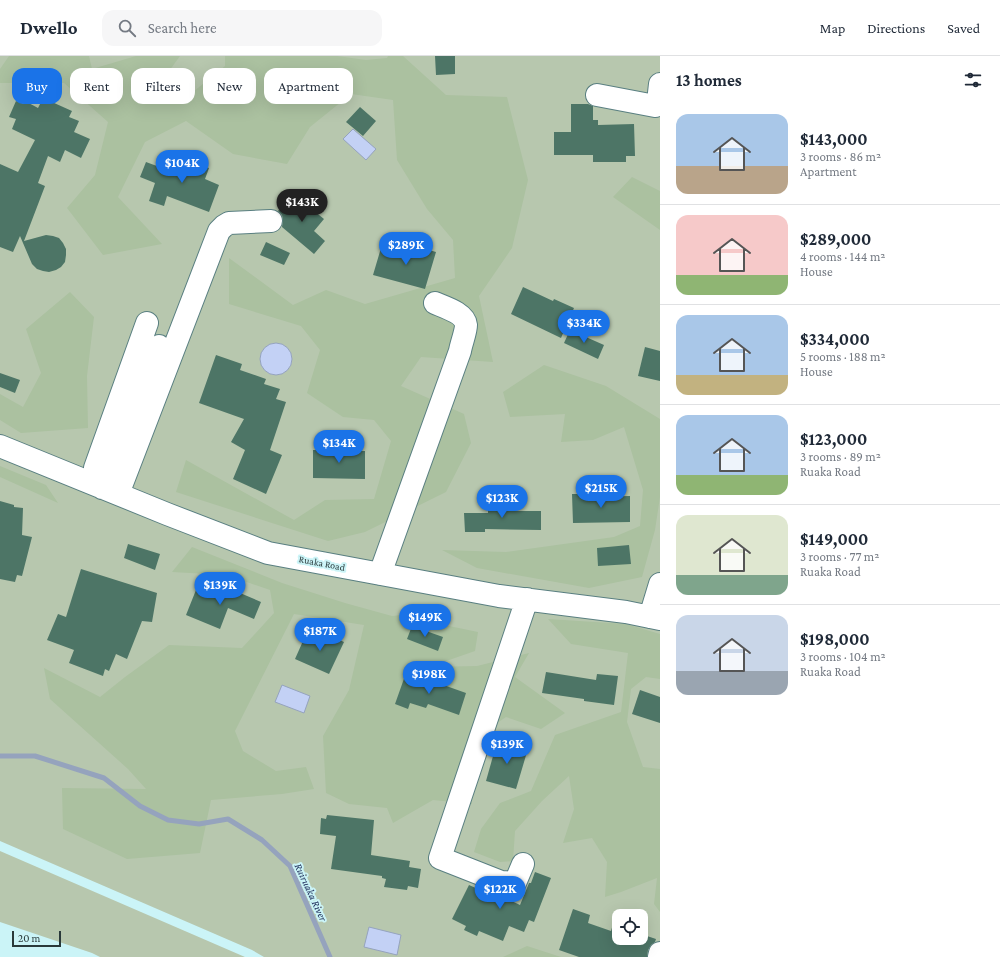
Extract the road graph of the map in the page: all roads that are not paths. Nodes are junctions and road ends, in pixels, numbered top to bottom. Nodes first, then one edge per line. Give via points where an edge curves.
1 (660, 84) edge
2 (597, 96) dead end
3 (271, 221) dead end
4 (209, 222) dead end
5 (435, 303) dead end
6 (147, 323) dead end
7 (0, 446) edge
8 (103, 488) junction
9 (380, 574) junction
10 (660, 584) edge
11 (527, 599) junction
12 (655, 618) edge
13 (523, 864) dead end
14 (660, 953) edge
15 (658, 957) edge

1 - 2 street via 658,102 655,106
3 - 8 street via 229,223 220,231
4 - 8 street
5 - 9 street via 457,313 466,325 460,351
6 - 8 street
7 - 8 street, Ruaka Road
8 - 9 street, Ruaka Road via 268,553
9 - 11 street, Ruaka Road
10 - 12 street
11 - 12 street, Ruaka Road
11 - 13 street via 440,858 508,883 515,883
14 - 15 street

